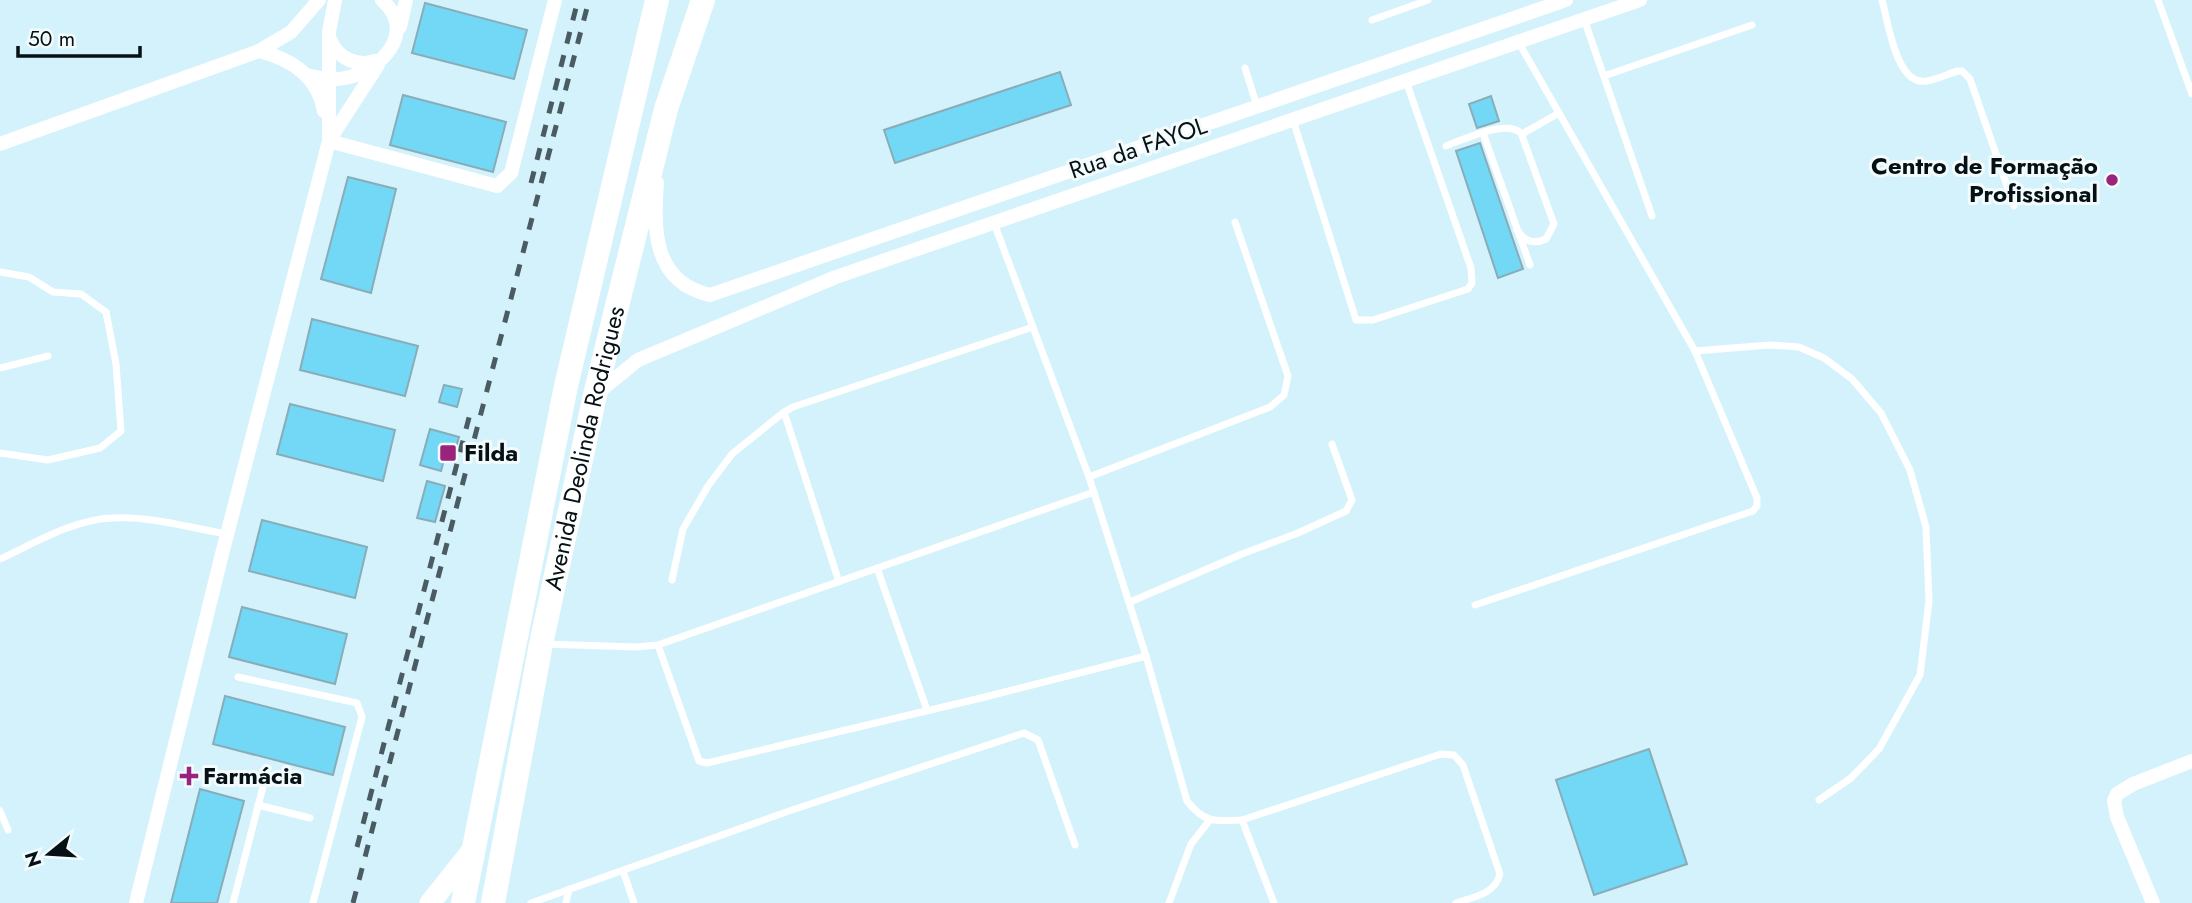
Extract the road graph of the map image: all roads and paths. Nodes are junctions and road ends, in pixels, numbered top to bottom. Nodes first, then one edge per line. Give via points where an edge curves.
1 (319, 0) edge
2 (335, 0) edge
3 (344, 0) edge
4 (382, 0) edge
5 (406, 0) edge
6 (555, 0) edge
7 (657, 0) edge
8 (703, 0) edge
9 (1428, 0) edge
10 (1566, 0) edge
11 (1640, 0) edge
12 (1882, 0) edge
13 (2158, 0) edge
14 (1584, 19) junction
15 (1371, 20) dead end
16 (1752, 25) dead end
17 (329, 26) junction
18 (397, 38) junction
19 (1519, 42) junction
20 (259, 51) junction
21 (383, 57) junction
22 (1244, 68) dead end
23 (306, 75) junction
24 (1604, 76) junction
25 (330, 81) junction
26 (1406, 81) junction
27 (2192, 94) edge
28 (1257, 107) junction
29 (666, 108) junction
30 (1559, 113) junction
31 (1292, 119) junction
32 (1483, 133) junction
33 (1522, 134) junction
34 (329, 141) junction
35 (0, 144) edge
36 (1446, 146) dead end
37 (2014, 206) dead end
38 (1652, 216) dead end
39 (993, 222) junction
40 (1235, 222) dead end
41 (1517, 230) junction
42 (1530, 265) dead end
43 (0, 272) edge
44 (1033, 327) junction
45 (1695, 351) junction
46 (48, 356) dead end
47 (0, 368) edge
48 (595, 395) junction
49 (784, 412) junction
50 (1332, 444) dead end
51 (0, 453) edge
52 (1089, 477) junction
53 (1094, 492) junction
54 (227, 534) junction
55 (0, 559) edge
56 (877, 568) junction
57 (672, 580) dead end
58 (839, 582) junction
59 (1130, 602) junction
60 (1475, 605) dead end
61 (541, 644) junction
62 (659, 645) junction
63 (1146, 656) junction
64 (237, 677) dead end
65 (927, 710) junction
66 (2192, 761) edge
67 (265, 779) dead end
68 (1819, 800) dead end
69 (258, 805) junction
70 (0, 811) edge
71 (310, 818) dead end
72 (1242, 820) junction
73 (1209, 821) junction
74 (8, 830) dead end
75 (1075, 845) dead end
76 (473, 849) junction
77 (623, 871) junction
78 (569, 889) junction
79 (136, 903) edge
80 (233, 903) edge
81 (313, 903) edge
82 (430, 903) edge
83 (463, 903) edge
84 (493, 903) edge
85 (531, 903) edge
86 (566, 903) edge
87 (634, 903) edge
88 (1169, 903) edge
89 (1274, 903) edge
90 (1456, 903) edge
91 (2154, 903) edge

1 - 20 street via 291,32
2 - 17 street
3 - 17 street via 334,10
4 - 18 street via 396,16
5 - 18 street
6 - 34 street via 510,173 497,186
7 - 76 highway, Avenida Deolinda Rodrigues via 566,386
8 - 29 highway, Avenida Deolinda Rodrigues
9 - 15 lane
10 - 28 street, Rua da FAYOL
11 - 14 street, Rua da FAYOL
12 - 37 lane via 1900,67 1912,78 1923,82 1962,71 1970,79
13 - 27 lane
14 - 19 street, Rua da FAYOL
14 - 24 lane
16 - 24 lane
17 - 21 street via 332,44 348,60 360,64
17 - 25 street
18 - 21 street
19 - 26 street, Rua da FAYOL
19 - 30 lane
20 - 23 street via 283,57
20 - 35 street
21 - 25 street via 367,70
21 - 34 street
22 - 28 lane
23 - 25 street
23 - 34 street via 322,99
24 - 38 lane
25 - 34 street
26 - 31 street, Rua da FAYOL
26 - 31 lane via 1471,268 1468,289 1373,320 1356,320
28 - 29 street, Rua da FAYOL via 710,295 681,282 668,266 655,231
29 - 48 highway, Avenida Deolinda Rodrigues
30 - 33 lane
30 - 45 lane
31 - 39 street, Rua da FAYOL
32 - 33 lane via 1510,127
32 - 36 lane
32 - 41 lane
33 - 41 lane via 1554,224 1546,239 1535,243
34 - 54 street
39 - 44 lane
39 - 48 street, Rua da FAYOL via 836,277 639,360
40 - 52 lane via 1288,376 1284,396 1270,407
41 - 42 lane
43 - 51 lane via 29,277 52,292 81,294 106,312 117,363 121,431 100,448 48,460
44 - 49 lane
44 - 52 lane
45 - 60 lane via 1757,498 1753,511
45 - 68 lane via 1799,347 1824,358 1852,379 1881,413 1910,470 1926,527 1929,601 1920,675 1879,749 1851,778
46 - 47 lane
48 - 61 highway, Avenida Deolinda Rodrigues
49 - 57 lane via 732,454 708,486 683,529
49 - 58 lane
50 - 59 lane via 1352,500 1346,511
52 - 53 lane
53 - 56 lane
53 - 59 lane
54 - 55 lane via 113,518 64,530
54 - 79 street
56 - 58 lane
56 - 65 lane
58 - 62 lane
59 - 63 lane
61 - 62 lane
61 - 84 highway, Avenida Deolinda Rodrigues
62 - 65 lane via 703,762
63 - 65 lane
63 - 73 lane via 1187,801
64 - 81 lane via 357,704 361,710
66 - 91 street via 2133,784 2114,801
67 - 69 lane
69 - 71 lane
69 - 80 lane
70 - 74 lane
72 - 73 lane
72 - 89 lane
72 - 90 lane via 1441,754 1454,755 1463,765 1500,874 1491,890
73 - 88 lane via 1191,844
75 - 77 lane via 1038,740 1024,733
76 - 82 main road
76 - 83 highway, Avenida Deolinda Rodrigues
77 - 78 lane
77 - 87 lane
78 - 85 lane
78 - 86 lane

